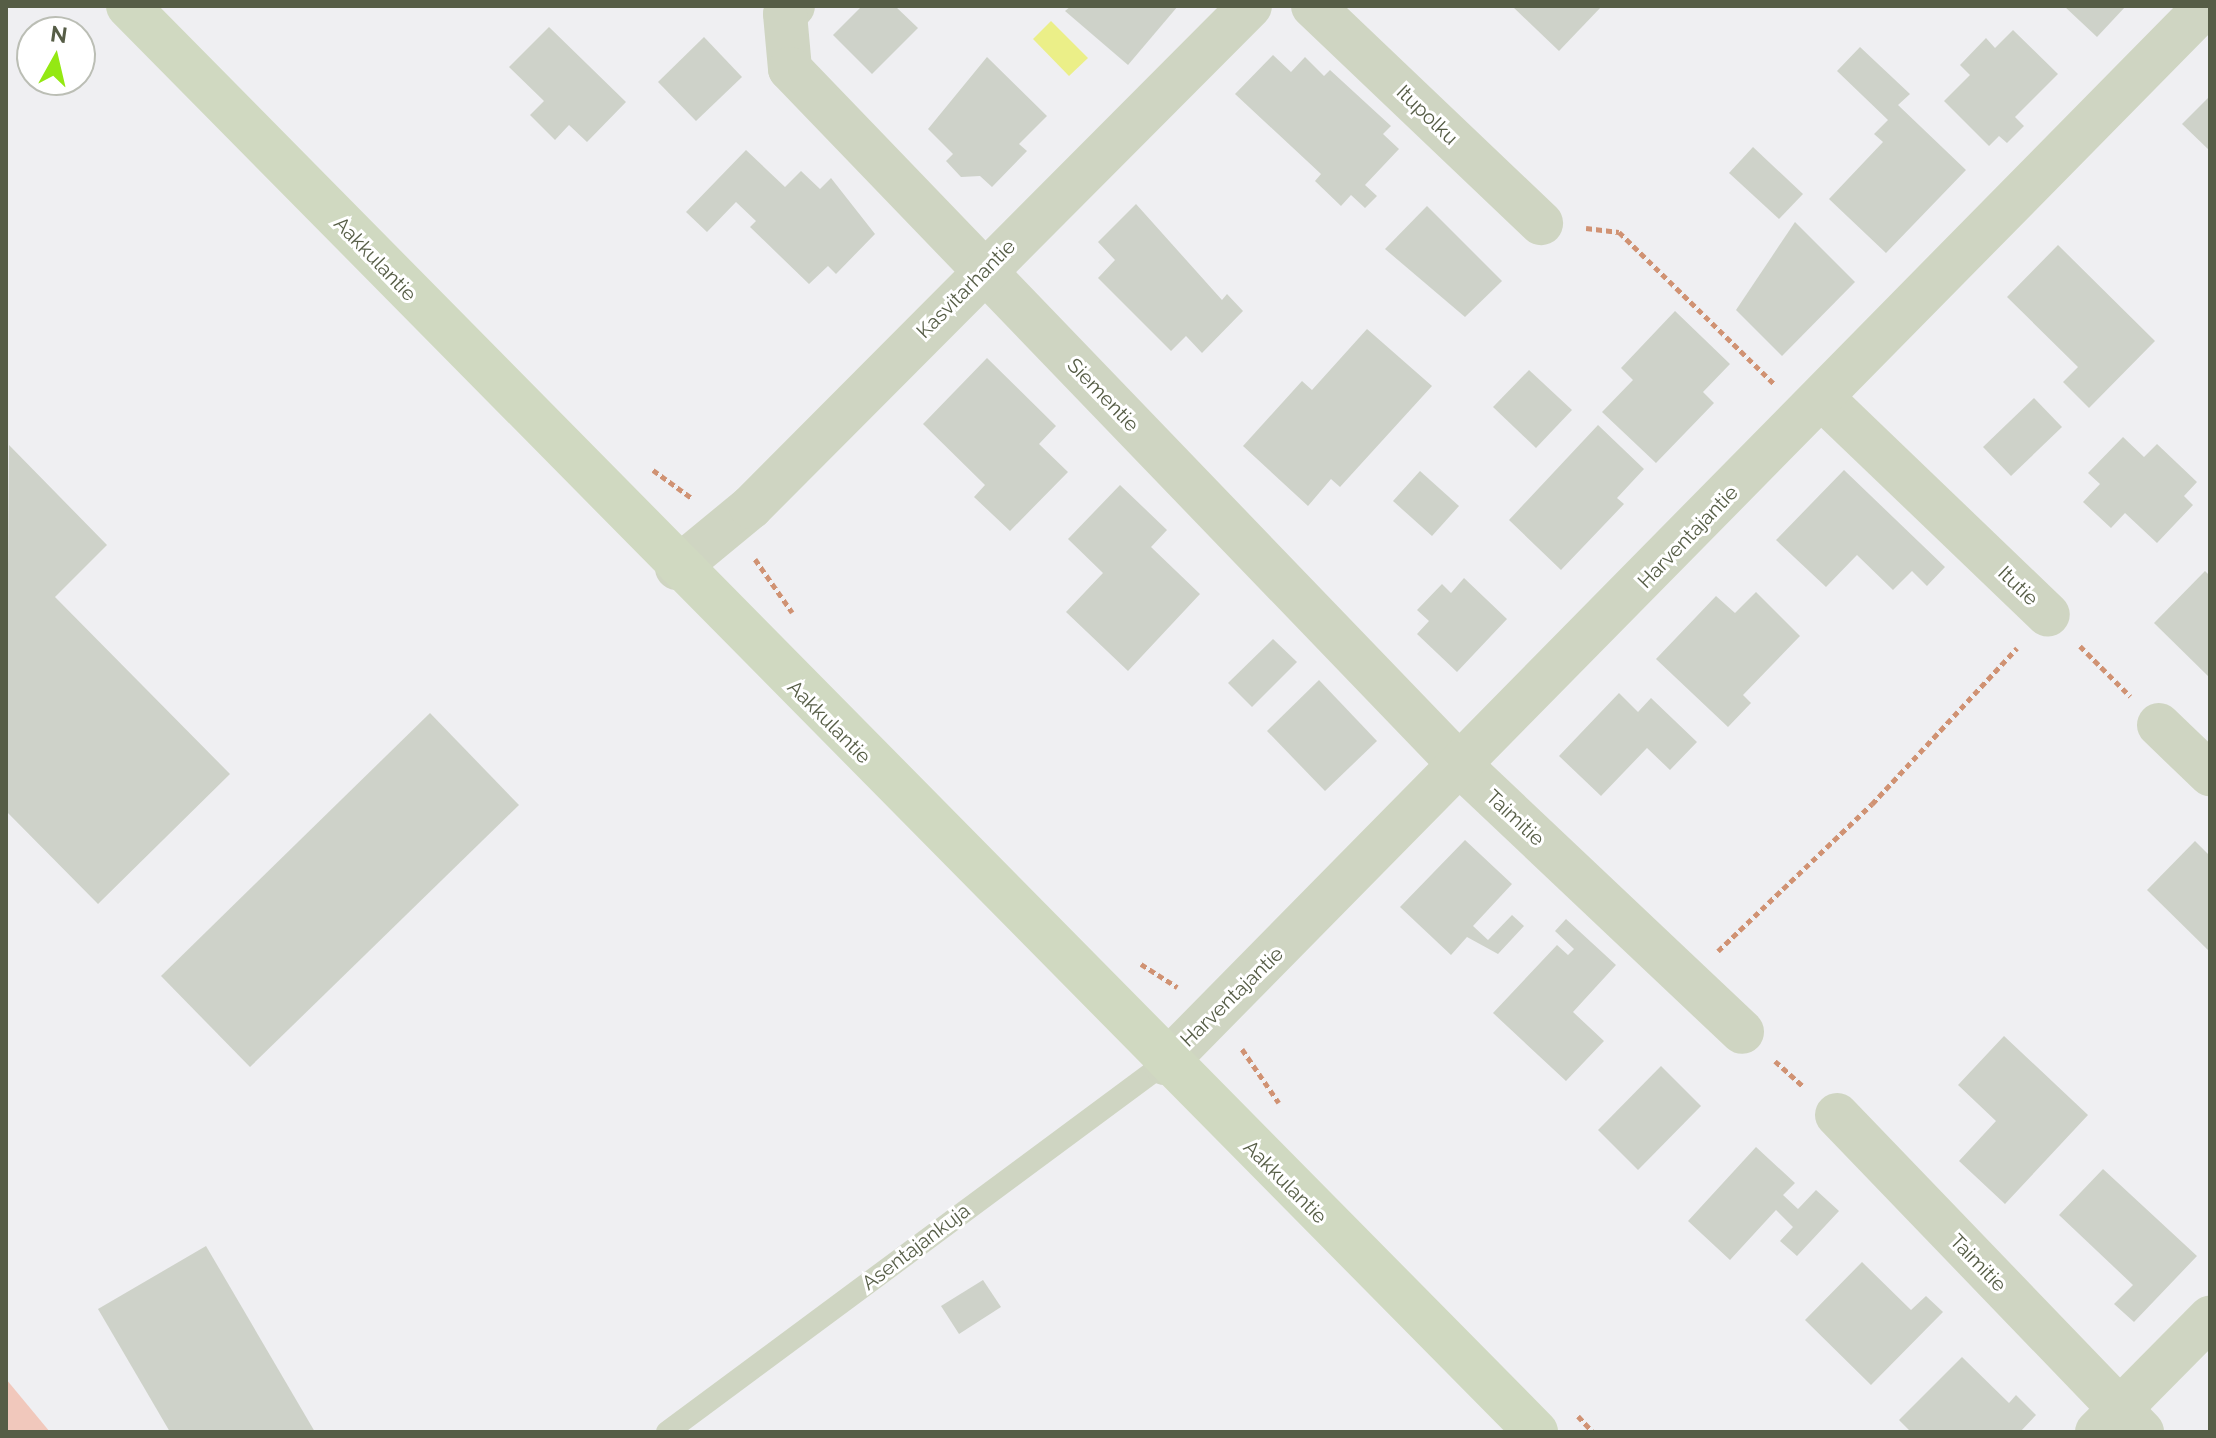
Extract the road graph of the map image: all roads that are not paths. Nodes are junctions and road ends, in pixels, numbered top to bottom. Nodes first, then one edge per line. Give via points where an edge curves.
1 (128, 6) edge
2 (793, 6) edge
3 (1250, 6) edge
4 (1313, 6) edge
5 (2206, 6) edge
6 (1541, 223) road end
7 (983, 272) junction
8 (1815, 407) junction
9 (677, 568) junction
10 (2048, 615) road end
11 (2159, 725) road end
12 (1463, 768) junction
13 (2210, 774) edge
14 (1742, 1032) road end
15 (1165, 1063) junction
16 (1837, 1115) road end
17 (2210, 1318) edge
18 (2119, 1425) edge
19 (667, 1432) edge
20 (1536, 1432) edge

1 - 9 street, Aakkulantie
2 - 7 street, Siementie via 785,14 790,69
3 - 7 street, Kasvitarhantie
4 - 6 street, Itupolku
5 - 8 street, Harventajantie
7 - 9 street, Kasvitarhantie via 751,507
7 - 12 street, Siementie
8 - 10 street, Itutie
8 - 12 street, Harventajantie
9 - 15 street, Aakkulantie
11 - 13 street
12 - 14 street, Taimitie
12 - 15 street, Harventajantie
15 - 19 lane, Asentajankuja
15 - 20 street, Aakkulantie
16 - 18 street, Taimitie
17 - 18 street

